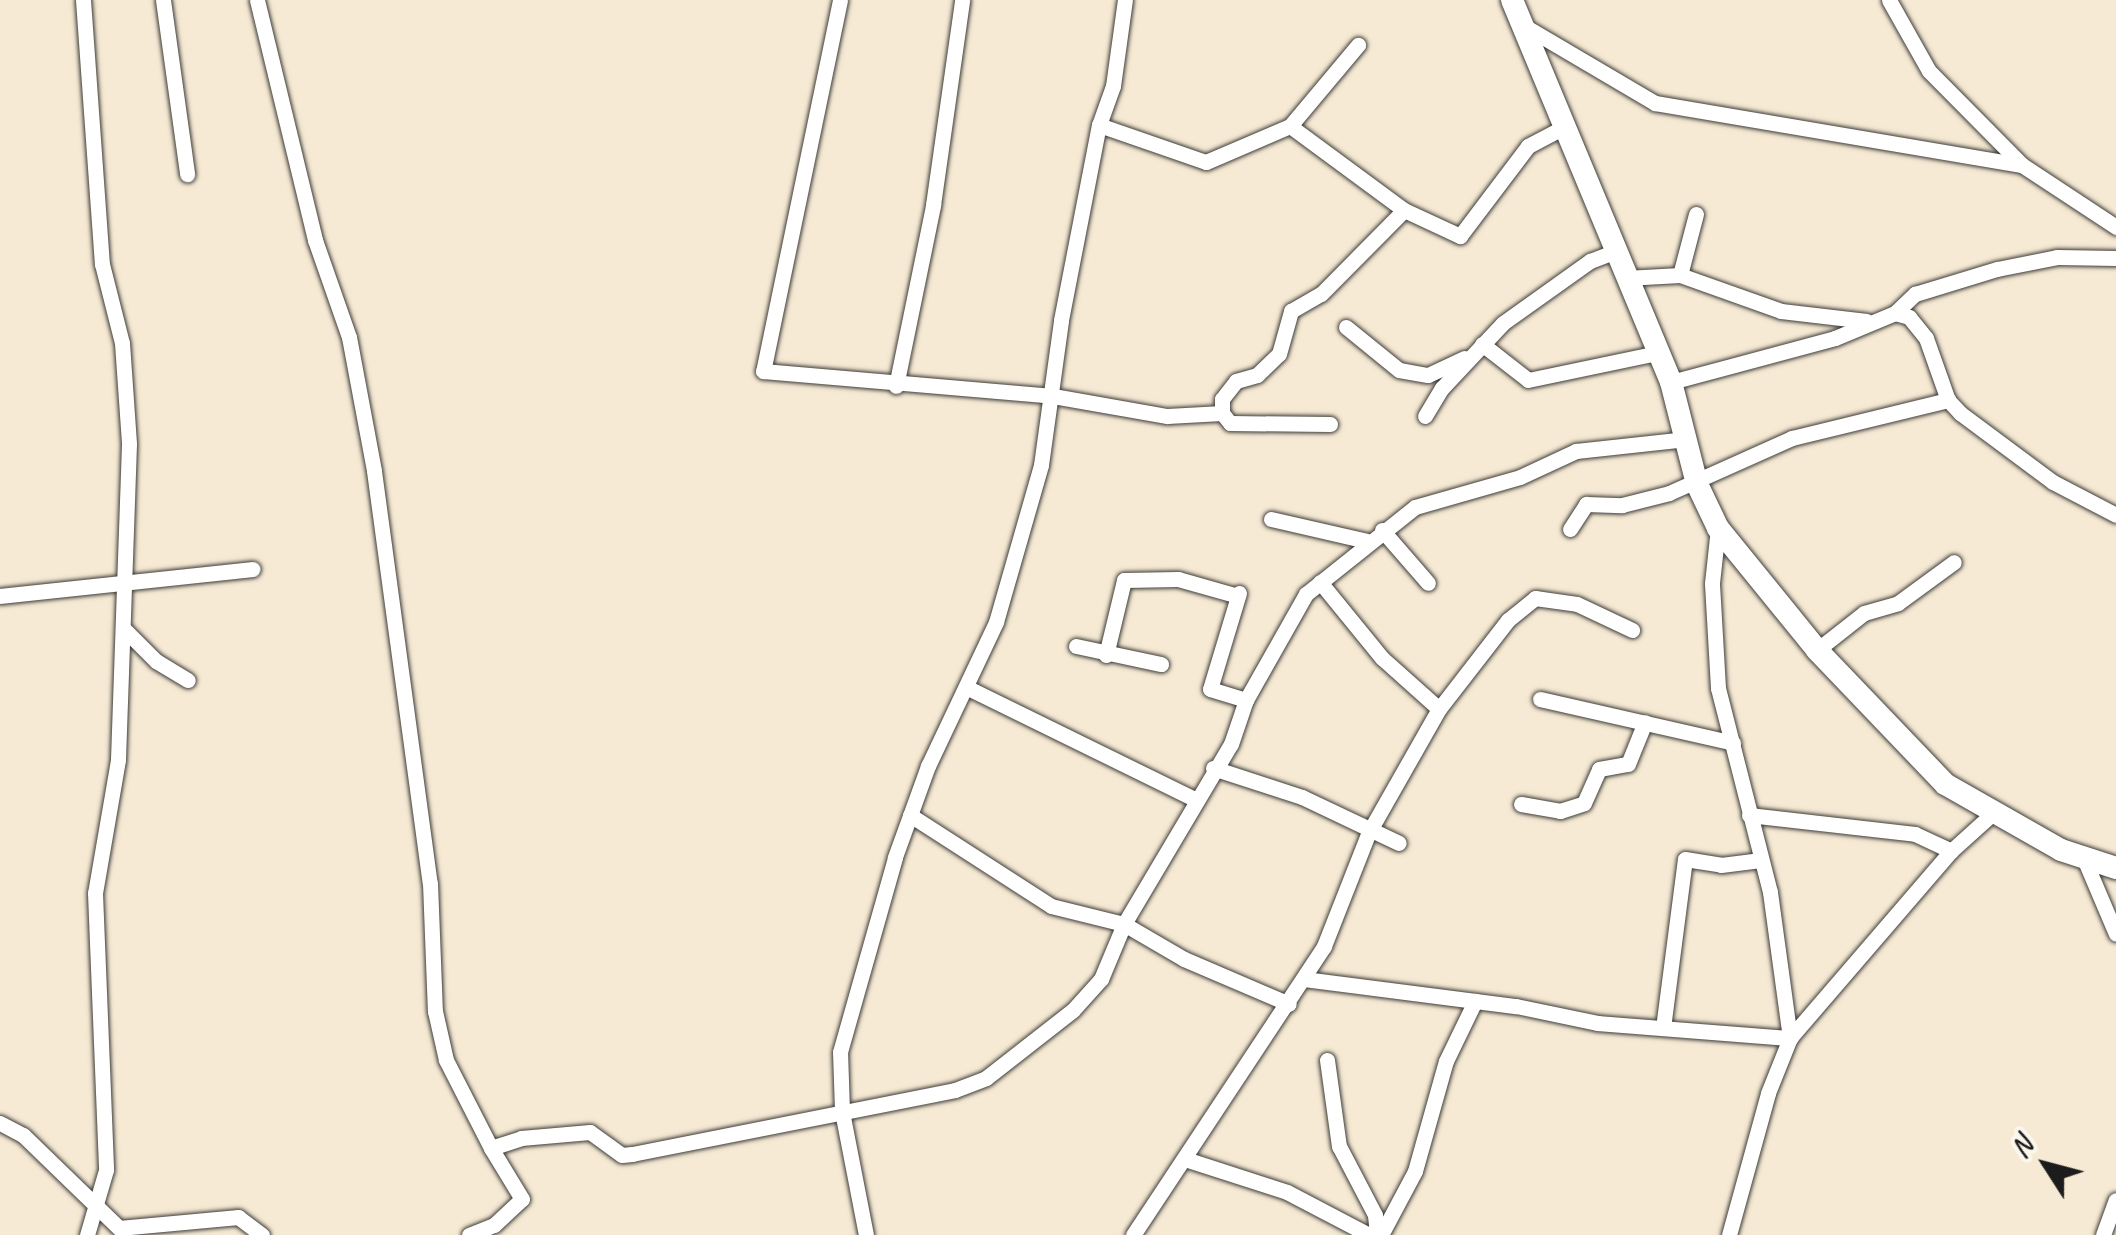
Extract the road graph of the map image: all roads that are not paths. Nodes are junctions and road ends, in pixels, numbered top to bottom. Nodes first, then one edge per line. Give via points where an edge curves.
1 (83, 0) edge
2 (163, 0) edge
3 (257, 0) edge
4 (840, 0) edge
5 (962, 0) edge
6 (1125, 0) edge
7 (1512, 0) edge
8 (1889, 0) edge
9 (1526, 28) junction
10 (1358, 45) dead end
11 (1099, 126) junction
12 (1290, 126) junction
13 (1564, 126) junction
14 (2022, 165) junction
15 (187, 174) dead end
16 (1404, 210) junction
17 (1696, 214) dead end
18 (2116, 227) edge
19 (1614, 252) junction
20 (2116, 258) edge
21 (1680, 275) junction
22 (1625, 278) junction
23 (1895, 312) junction
24 (1866, 321) junction
25 (1346, 327) dead end
26 (1477, 349) junction
27 (1657, 353) junction
28 (1671, 382) junction
29 (896, 386) junction
30 (1054, 396) junction
31 (1948, 400) junction
32 (1222, 413) junction
33 (1425, 416) dead end
34 (1330, 424) dead end
35 (1686, 438) junction
36 (1697, 484) junction
37 (2116, 515) edge
38 (1270, 519) dead end
39 (1570, 528) dead end
40 (1718, 528) junction
41 (1382, 530) junction
42 (1367, 542) junction
43 (1954, 562) dead end
44 (252, 569) dead end
45 (1320, 582) junction
46 (124, 584) junction
47 (1428, 584) dead end
48 (0, 596) edge
49 (123, 628) junction
50 (1632, 630) dead end
51 (1076, 646) dead end
52 (1817, 650) junction
53 (1106, 655) junction
54 (1161, 664) dead end
55 (188, 680) dead end
56 (968, 688) junction
57 (1540, 698) dead end
58 (1246, 700) junction
59 (1439, 709) junction
60 (1644, 722) junction
61 (1734, 744) junction
62 (1213, 768) junction
63 (1197, 800) junction
64 (1521, 804) dead end
65 (1993, 813) junction
66 (1750, 815) junction
67 (910, 816) junction
68 (1369, 832) junction
69 (1399, 843) dead end
70 (1951, 851) junction
71 (1761, 860) junction
72 (2084, 860) junction
73 (2116, 868) edge
74 (1124, 924) junction
75 (2116, 934) edge
76 (1304, 979) junction
77 (1476, 1001) junction
78 (1289, 1004) junction
79 (1662, 1028) junction
80 (1790, 1038) junction
81 (1327, 1060) dead end
82 (842, 1111) junction
83 (0, 1123) edge
84 (492, 1148) junction
85 (1186, 1159) junction
86 (2116, 1200) edge
87 (92, 1208) junction
88 (1141, 1232) edge
89 (86, 1235) edge
90 (262, 1235) edge
91 (469, 1235) edge
92 (866, 1235) edge
93 (1369, 1235) edge
94 (1379, 1235) edge
95 (1729, 1235) edge
96 (2103, 1235) edge

1 - 46 street via 102,264 120,330 128,401
2 - 15 street
3 - 84 street via 315,240 349,338 374,470 430,883 435,1010 446,1060
4 - 29 street via 763,371
5 - 29 street via 931,219
6 - 11 street via 1113,86
7 - 9 main road
8 - 14 street via 1930,71
9 - 13 main road
9 - 14 street via 1655,103
10 - 12 street
11 - 12 street via 1206,162
11 - 30 street via 1061,320
12 - 16 street
13 - 16 street via 1528,146 1460,236
13 - 19 main road
14 - 18 street
16 - 32 street via 1321,294 1291,311 1279,354 1257,375 1236,381 1222,399
17 - 21 street
19 - 22 main road
19 - 26 street via 1540,294
20 - 23 street via 2057,258 1997,270 1915,294
21 - 22 street
21 - 24 street via 1780,311
22 - 27 main road
23 - 24 street
23 - 31 street via 1910,317 1926,338
24 - 28 street via 1835,338
25 - 26 street via 1399,370 1428,376
26 - 27 street via 1528,380
26 - 33 street
27 - 28 main road
28 - 35 main road
29 - 30 street
30 - 32 street via 1166,416
30 - 56 street via 996,622
31 - 36 street via 1792,438
31 - 37 street via 2053,482
32 - 34 street via 1230,422
35 - 36 main road
35 - 41 street via 1576,451 1520,477 1415,507
36 - 39 street via 1622,505 1586,504
36 - 40 main road
38 - 42 street
40 - 52 main road
40 - 61 street via 1712,635
41 - 42 street
41 - 47 street
42 - 45 street
43 - 52 street via 1898,604 1864,614
44 - 46 street
45 - 58 street via 1280,632
45 - 59 street via 1382,658
46 - 48 street
46 - 49 street
49 - 55 street
49 - 87 street via 118,760 95,893 106,1170
50 - 59 street via 1576,604 1535,598 1508,620
51 - 53 street
52 - 65 main road via 1907,750
53 - 54 street
53 - 58 street via 1124,580 1178,579 1238,594 1210,688
56 - 63 street
56 - 67 street
57 - 60 street
58 - 62 street via 1232,744
59 - 68 street
60 - 61 street
60 - 64 street via 1628,764 1599,769 1584,804 1560,811
61 - 66 street
62 - 63 street
62 - 68 street via 1302,797
63 - 74 street
65 - 70 street
65 - 72 main road
66 - 70 street via 1914,834
66 - 71 street
67 - 74 street via 1051,906
67 - 82 street via 865,946 844,1035
68 - 69 street
68 - 76 street
70 - 80 street
71 - 79 street via 1721,865 1685,859
71 - 80 street
72 - 73 main road
72 - 75 street
74 - 78 street via 1184,960
74 - 82 street via 1092,990 986,1078
76 - 77 street
76 - 78 street
77 - 79 street
77 - 94 street via 1446,1061 1415,1171
78 - 85 street
79 - 80 street
80 - 95 street
81 - 94 street via 1340,1146
82 - 84 street via 632,1154 622,1155 590,1132 567,1129
82 - 92 street
83 - 87 street via 23,1135
84 - 91 street via 522,1199 494,1226
85 - 88 street
85 - 93 street via 1287,1192
86 - 96 street
87 - 89 street
87 - 90 street via 119,1228 238,1217

